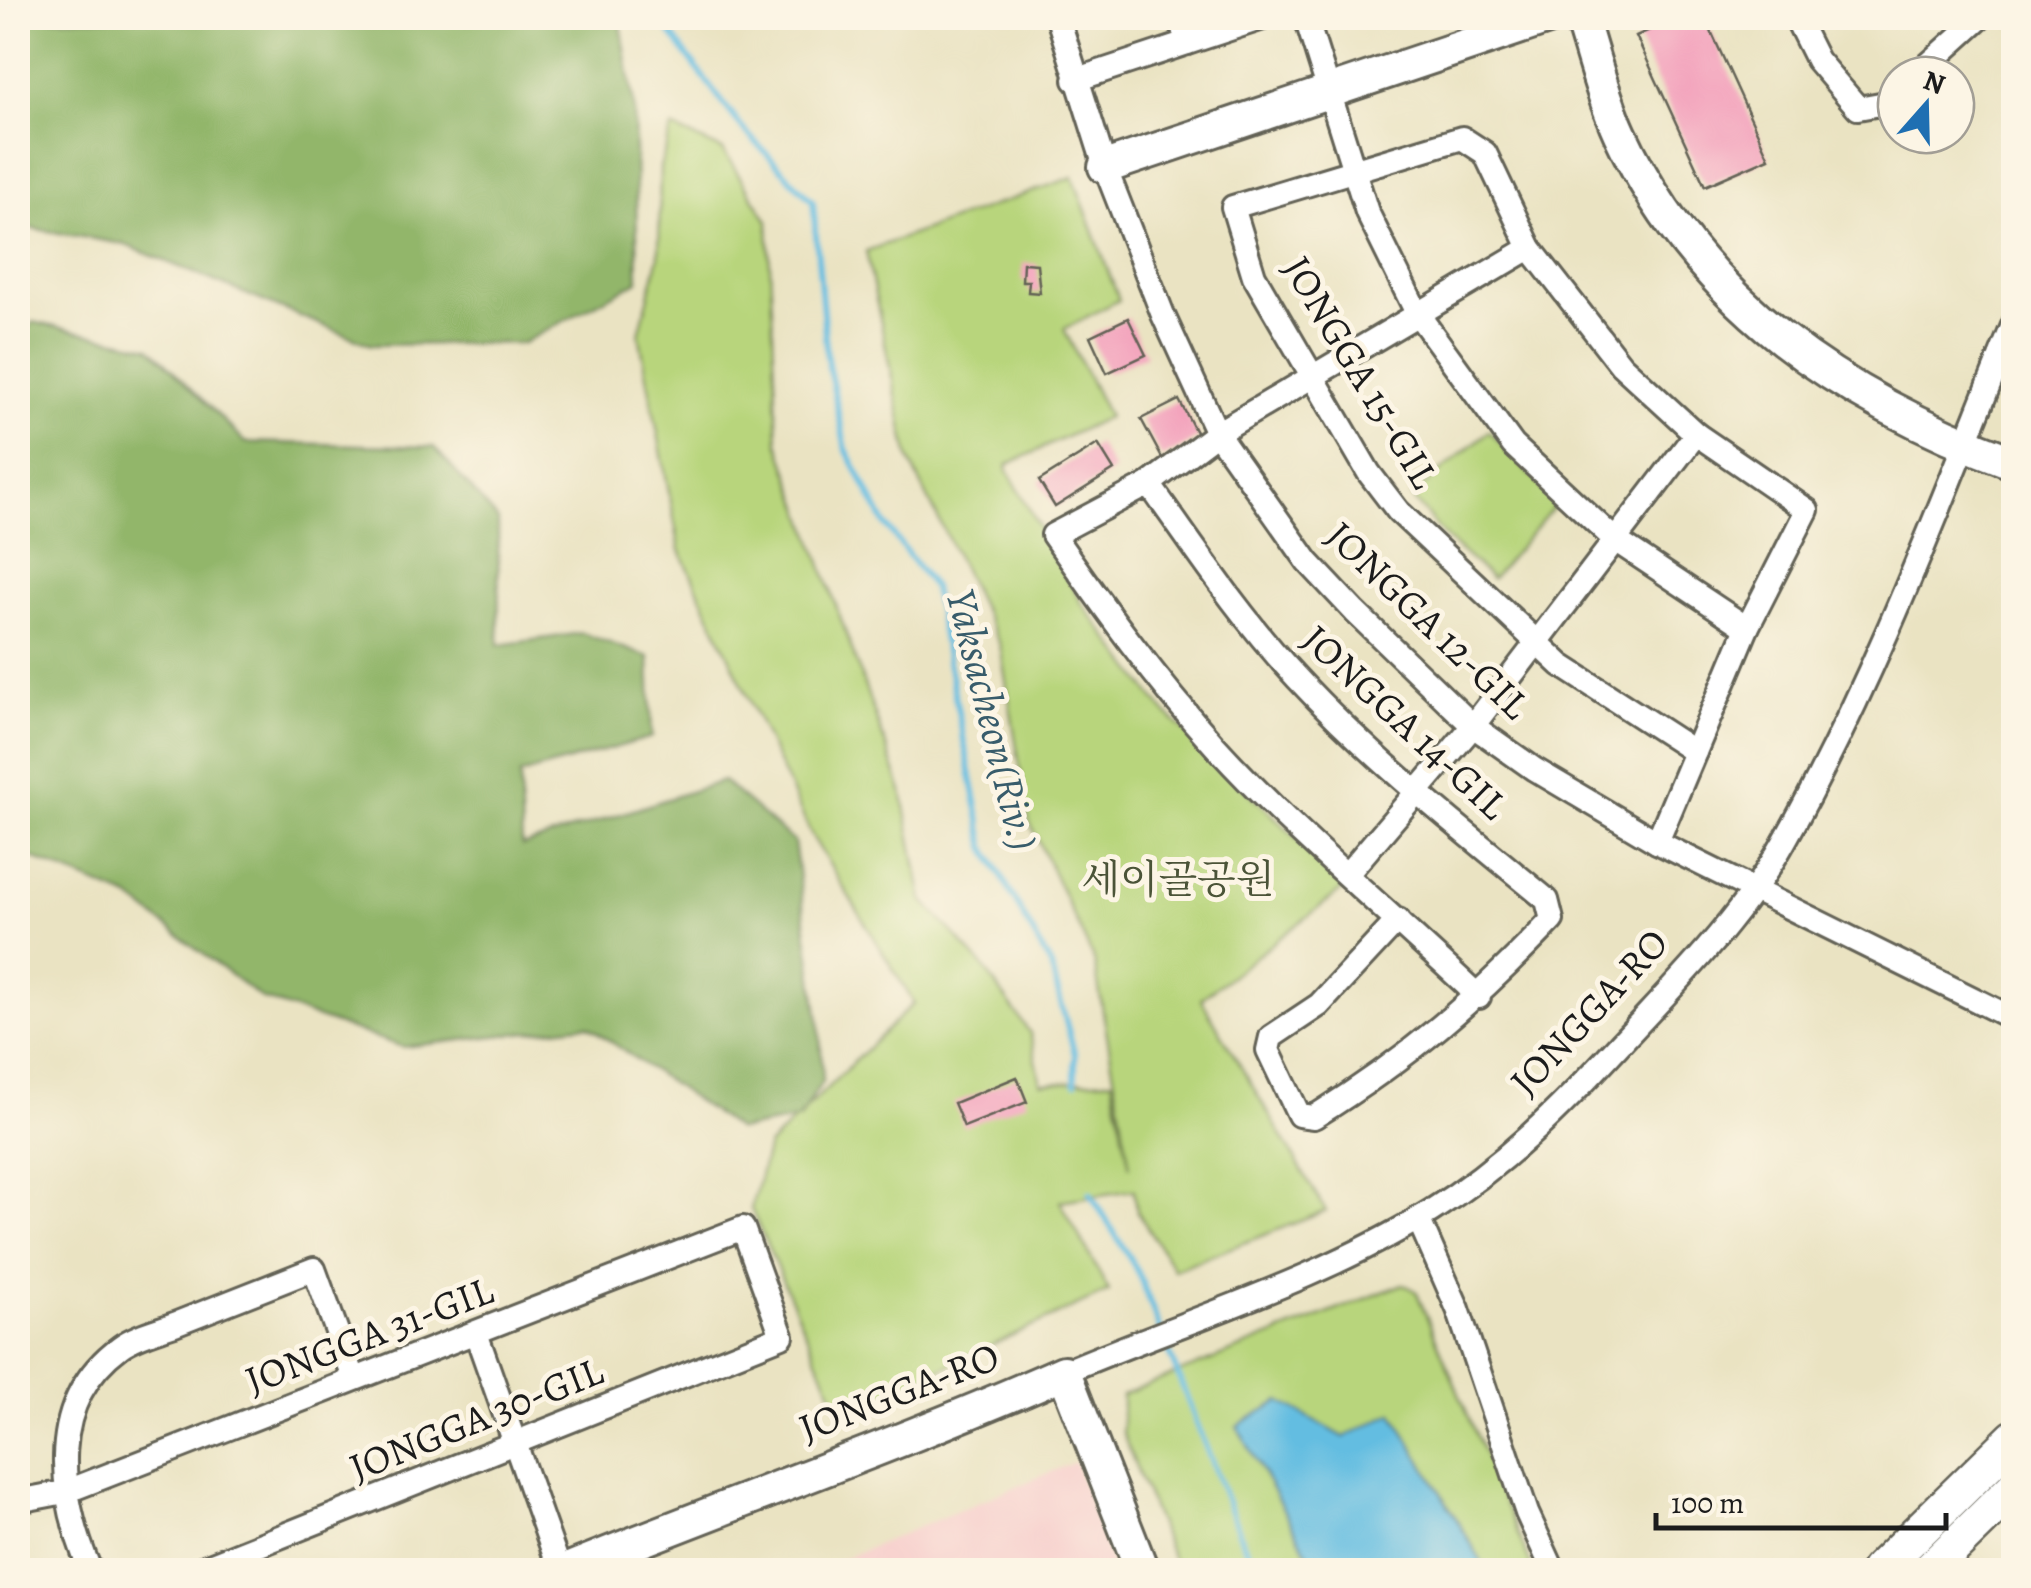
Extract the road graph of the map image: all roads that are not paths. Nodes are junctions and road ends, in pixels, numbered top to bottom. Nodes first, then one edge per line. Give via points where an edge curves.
1 (1058, 18) edge
2 (1180, 18) edge
3 (1263, 18) edge
4 (1306, 18) edge
5 (1548, 18) edge
6 (1581, 18) edge
7 (1796, 18) edge
8 (1980, 18) edge
9 (1186, 42) junction
10 (1939, 55) edge
11 (1074, 80) junction
12 (1328, 91) junction
13 (1876, 105) edge
14 (1105, 167) junction
15 (1355, 170) junction
16 (1530, 248) junction
17 (1417, 313) junction
18 (2014, 323) edge
19 (1310, 376) junction
20 (1217, 433) junction
21 (1696, 434) junction
22 (1965, 446) junction
23 (2014, 464) edge
24 (1149, 484) junction
25 (1615, 540) junction
26 (1747, 628) junction
27 (1536, 645) junction
28 (1474, 726) junction
29 (1695, 752) junction
30 (1417, 793) junction
31 (1658, 842) junction
32 (1348, 873) junction
33 (1752, 890) junction
34 (1398, 920) junction
35 (1479, 997) junction
36 (2014, 1019) edge
37 (1418, 1218) junction
38 (476, 1336) junction
39 (782, 1336) joint
40 (1064, 1372) junction
41 (354, 1378) junction
42 (2014, 1438) edge
43 (514, 1445) junction
44 (18, 1480) edge
45 (2014, 1488) edge
46 (65, 1492) junction
47 (18, 1501) edge
48 (90, 1570) edge
49 (196, 1570) edge
50 (563, 1570) edge
51 (1142, 1570) edge
52 (1553, 1570) edge
53 (1878, 1570) edge
54 (1930, 1570) edge

1 - 11 street, JONGGA 12-GIL
2 - 9 street
3 - 9 street
4 - 12 street
5 - 12 main road
6 - 22 main road via 1632,157 1719,282 1831,377
7 - 13 street via 1817,60 1858,108
8 - 10 street
9 - 11 street
11 - 14 street, JONGGA 12-GIL
12 - 14 main road
12 - 15 street
14 - 20 street, JONGGA 12-GIL
15 - 16 street via 1462,138 1485,154
15 - 17 street via 1367,212
15 - 19 street, JONGGA 15-GIL via 1233,207 1254,276
16 - 17 street
16 - 21 street via 1622,365
17 - 19 street
17 - 25 street via 1513,445
18 - 22 street, JONGGA-RO
19 - 20 street
19 - 27 street, JONGGA 15-GIL via 1398,511
20 - 24 street
20 - 28 street, JONGGA 12-GIL via 1308,562
21 - 25 street
21 - 26 street via 1807,510
22 - 23 main road
22 - 33 street, JONGGA-RO via 1857,692 1783,844
24 - 30 street, JONGGA 14-GIL via 1294,674
24 - 32 street via 1053,535 1136,654 1218,748
25 - 26 street
25 - 27 street
26 - 29 street
27 - 28 street
27 - 29 street, JONGGA 15-GIL
28 - 30 street
28 - 31 street, JONGGA 12-GIL via 1534,770
29 - 31 street
30 - 32 street
30 - 35 street, JONGGA 14-GIL via 1548,900 1552,920
31 - 33 street, JONGGA 12-GIL
32 - 34 street
33 - 36 street
33 - 37 street, JONGGA-RO via 1583,1087 1488,1172
34 - 35 street
34 - 35 street, JONGGA 14-GIL via 1319,1005 1270,1037 1268,1050 1298,1115 1314,1117 1386,1072
37 - 40 street, JONGGA-RO via 1209,1316
37 - 52 street
38 - 39 street, JONGGA 31-GIL via 743,1228
38 - 41 street, JONGGA 31-GIL
38 - 43 street
39 - 43 street, JONGGA 30-GIL
40 - 50 main road, JONGGA-RO
40 - 51 main road, JONGGA-RO
41 - 46 street, JONGGA 31-GIL
41 - 46 street via 314,1269 124,1344 96,1368 75,1398 65,1431
42 - 53 main road
43 - 49 street, JONGGA 30-GIL
43 - 50 street
44 - 46 street
45 - 54 main road
46 - 47 street, JONGGA 31-GIL
46 - 48 street

